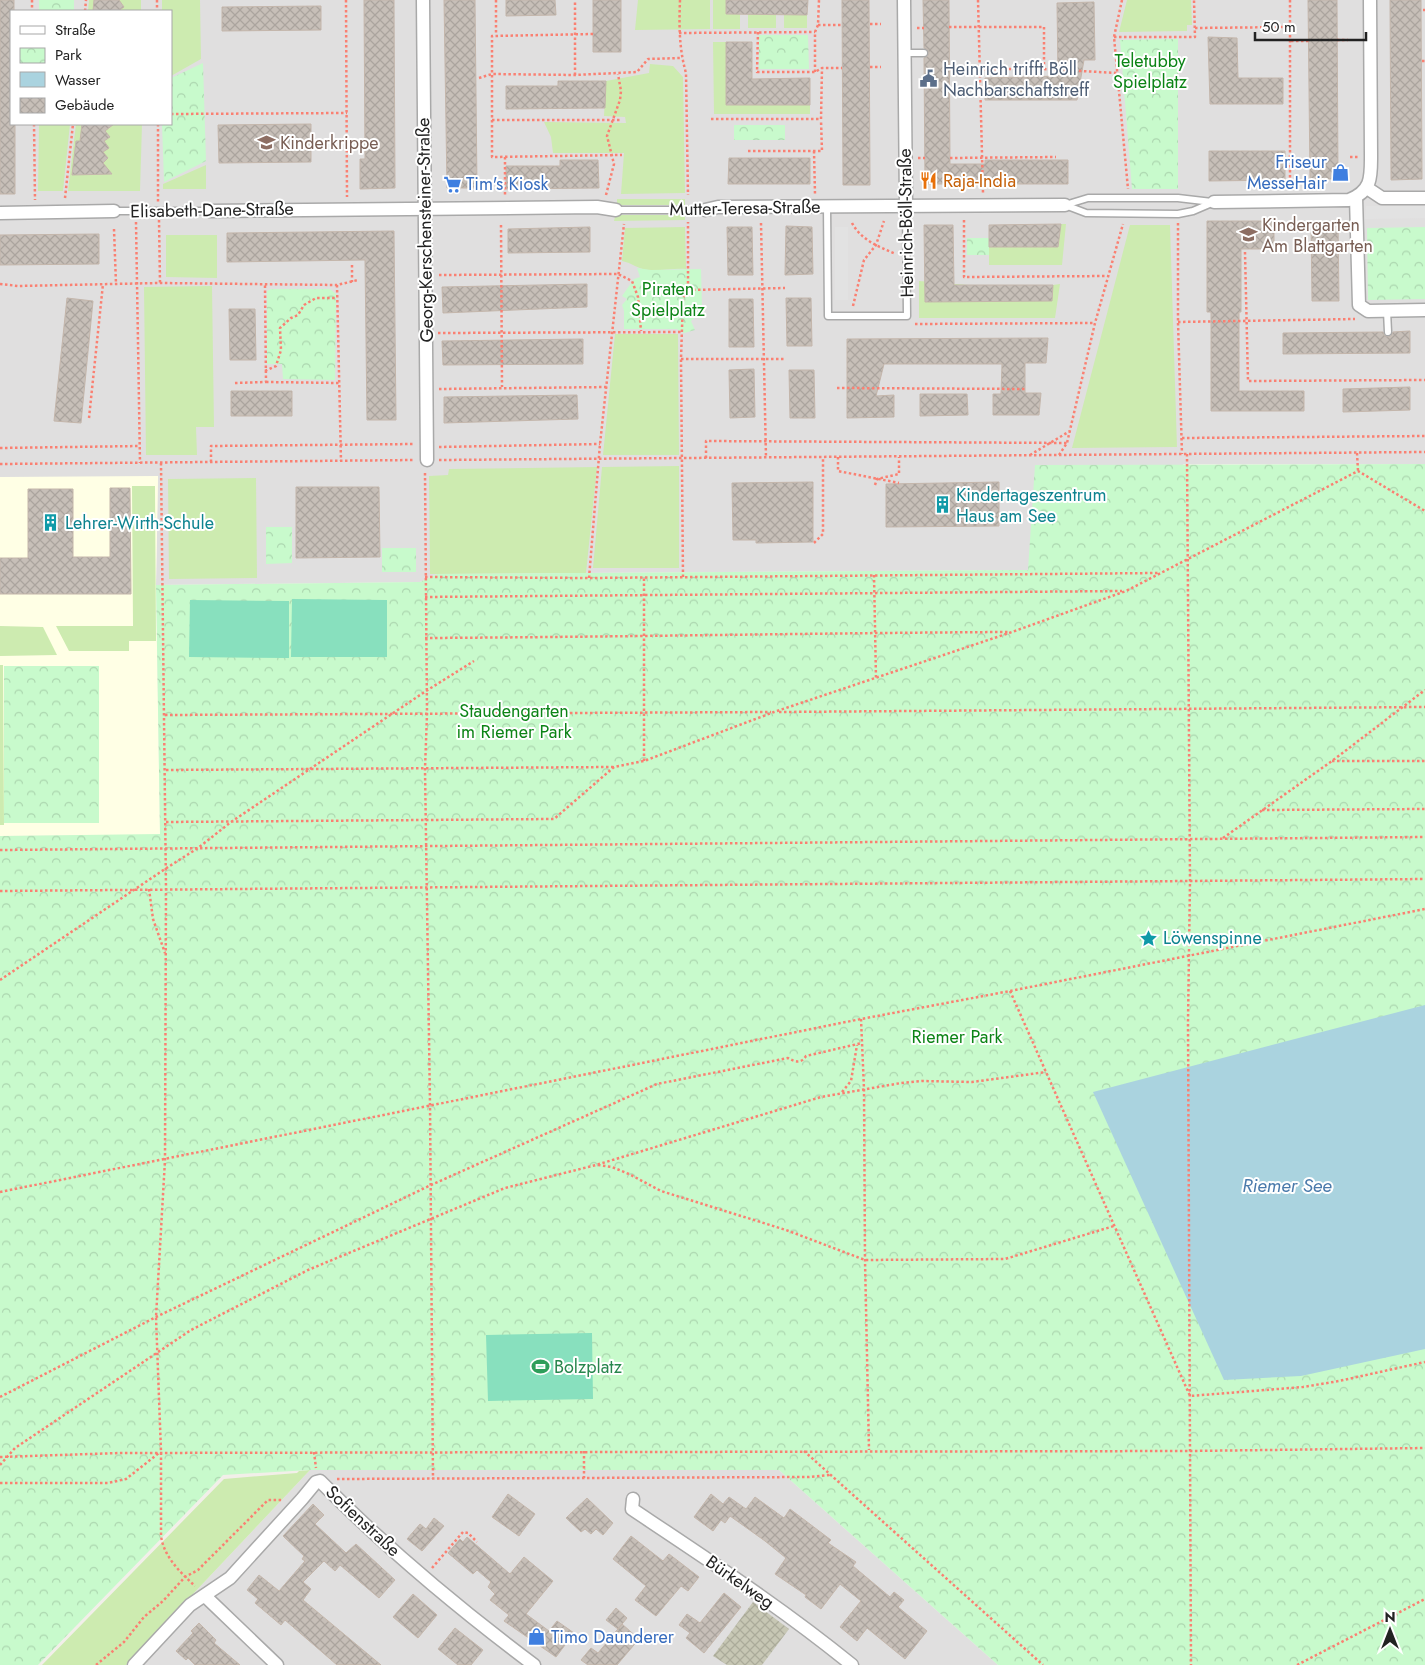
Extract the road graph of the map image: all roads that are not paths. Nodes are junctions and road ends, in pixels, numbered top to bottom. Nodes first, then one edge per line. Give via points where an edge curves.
1 (423, 0) edge
2 (904, 0) edge
3 (1370, 0) edge
4 (905, 52) junction
5 (924, 53) dead end
6 (1367, 188) junction
7 (1356, 197) junction
8 (1425, 198) edge
9 (1214, 202) junction
10 (906, 205) junction
11 (1065, 205) junction
12 (827, 206) junction
13 (425, 208) junction
14 (616, 210) joint
15 (705, 210) joint
16 (114, 211) joint
17 (209, 211) joint
18 (0, 213) edge
19 (1425, 310) edge
20 (1387, 311) junction
21 (1388, 332) dead end
22 (427, 460) road end
23 (633, 1500) dead end
24 (205, 1596) junction
25 (134, 1665) edge
26 (277, 1665) edge
27 (534, 1665) edge
28 (852, 1665) edge

1 - 13 street, Georg-Kerschensteiner-Straße
2 - 4 street, Heinrich-Böll-Straße
3 - 6 street via 1371,161
4 - 5 lane
4 - 10 street, Heinrich-Böll-Straße
6 - 7 street
6 - 8 street via 1382,198
7 - 9 street, Mutter-Teresa-Straße via 1349,200
7 - 20 street via 1359,305 1368,311
9 - 11 lane, Mutter-Teresa-Straße via 1178,198 1088,198
9 - 11 lane, Mutter-Teresa-Straße via 1178,214 1086,213
10 - 11 street, Mutter-Teresa-Straße
10 - 12 street, Mutter-Teresa-Straße
10 - 12 lane, Heinrich-Böll-Straße via 907,316 828,316
12 - 15 street, Mutter-Teresa-Straße via 718,207
13 - 14 street, Mutter-Teresa-Straße via 596,207
13 - 17 street, Elisabeth-Dane-Straße
13 - 22 street, Georg-Kerschensteiner-Straße
14 - 15 lane, Mutter-Teresa-Straße
16 - 17 lane, Elisabeth-Dane-Straße
16 - 18 street, Elisabeth-Dane-Straße
19 - 20 street
20 - 21 lane
23 - 28 street, Bürkelweg via 632,1509 735,1578
24 - 25 street, Sofienstraße via 190,1605
24 - 26 street
24 - 27 street, Sofienstraße via 230,1578 320,1480 446,1597

